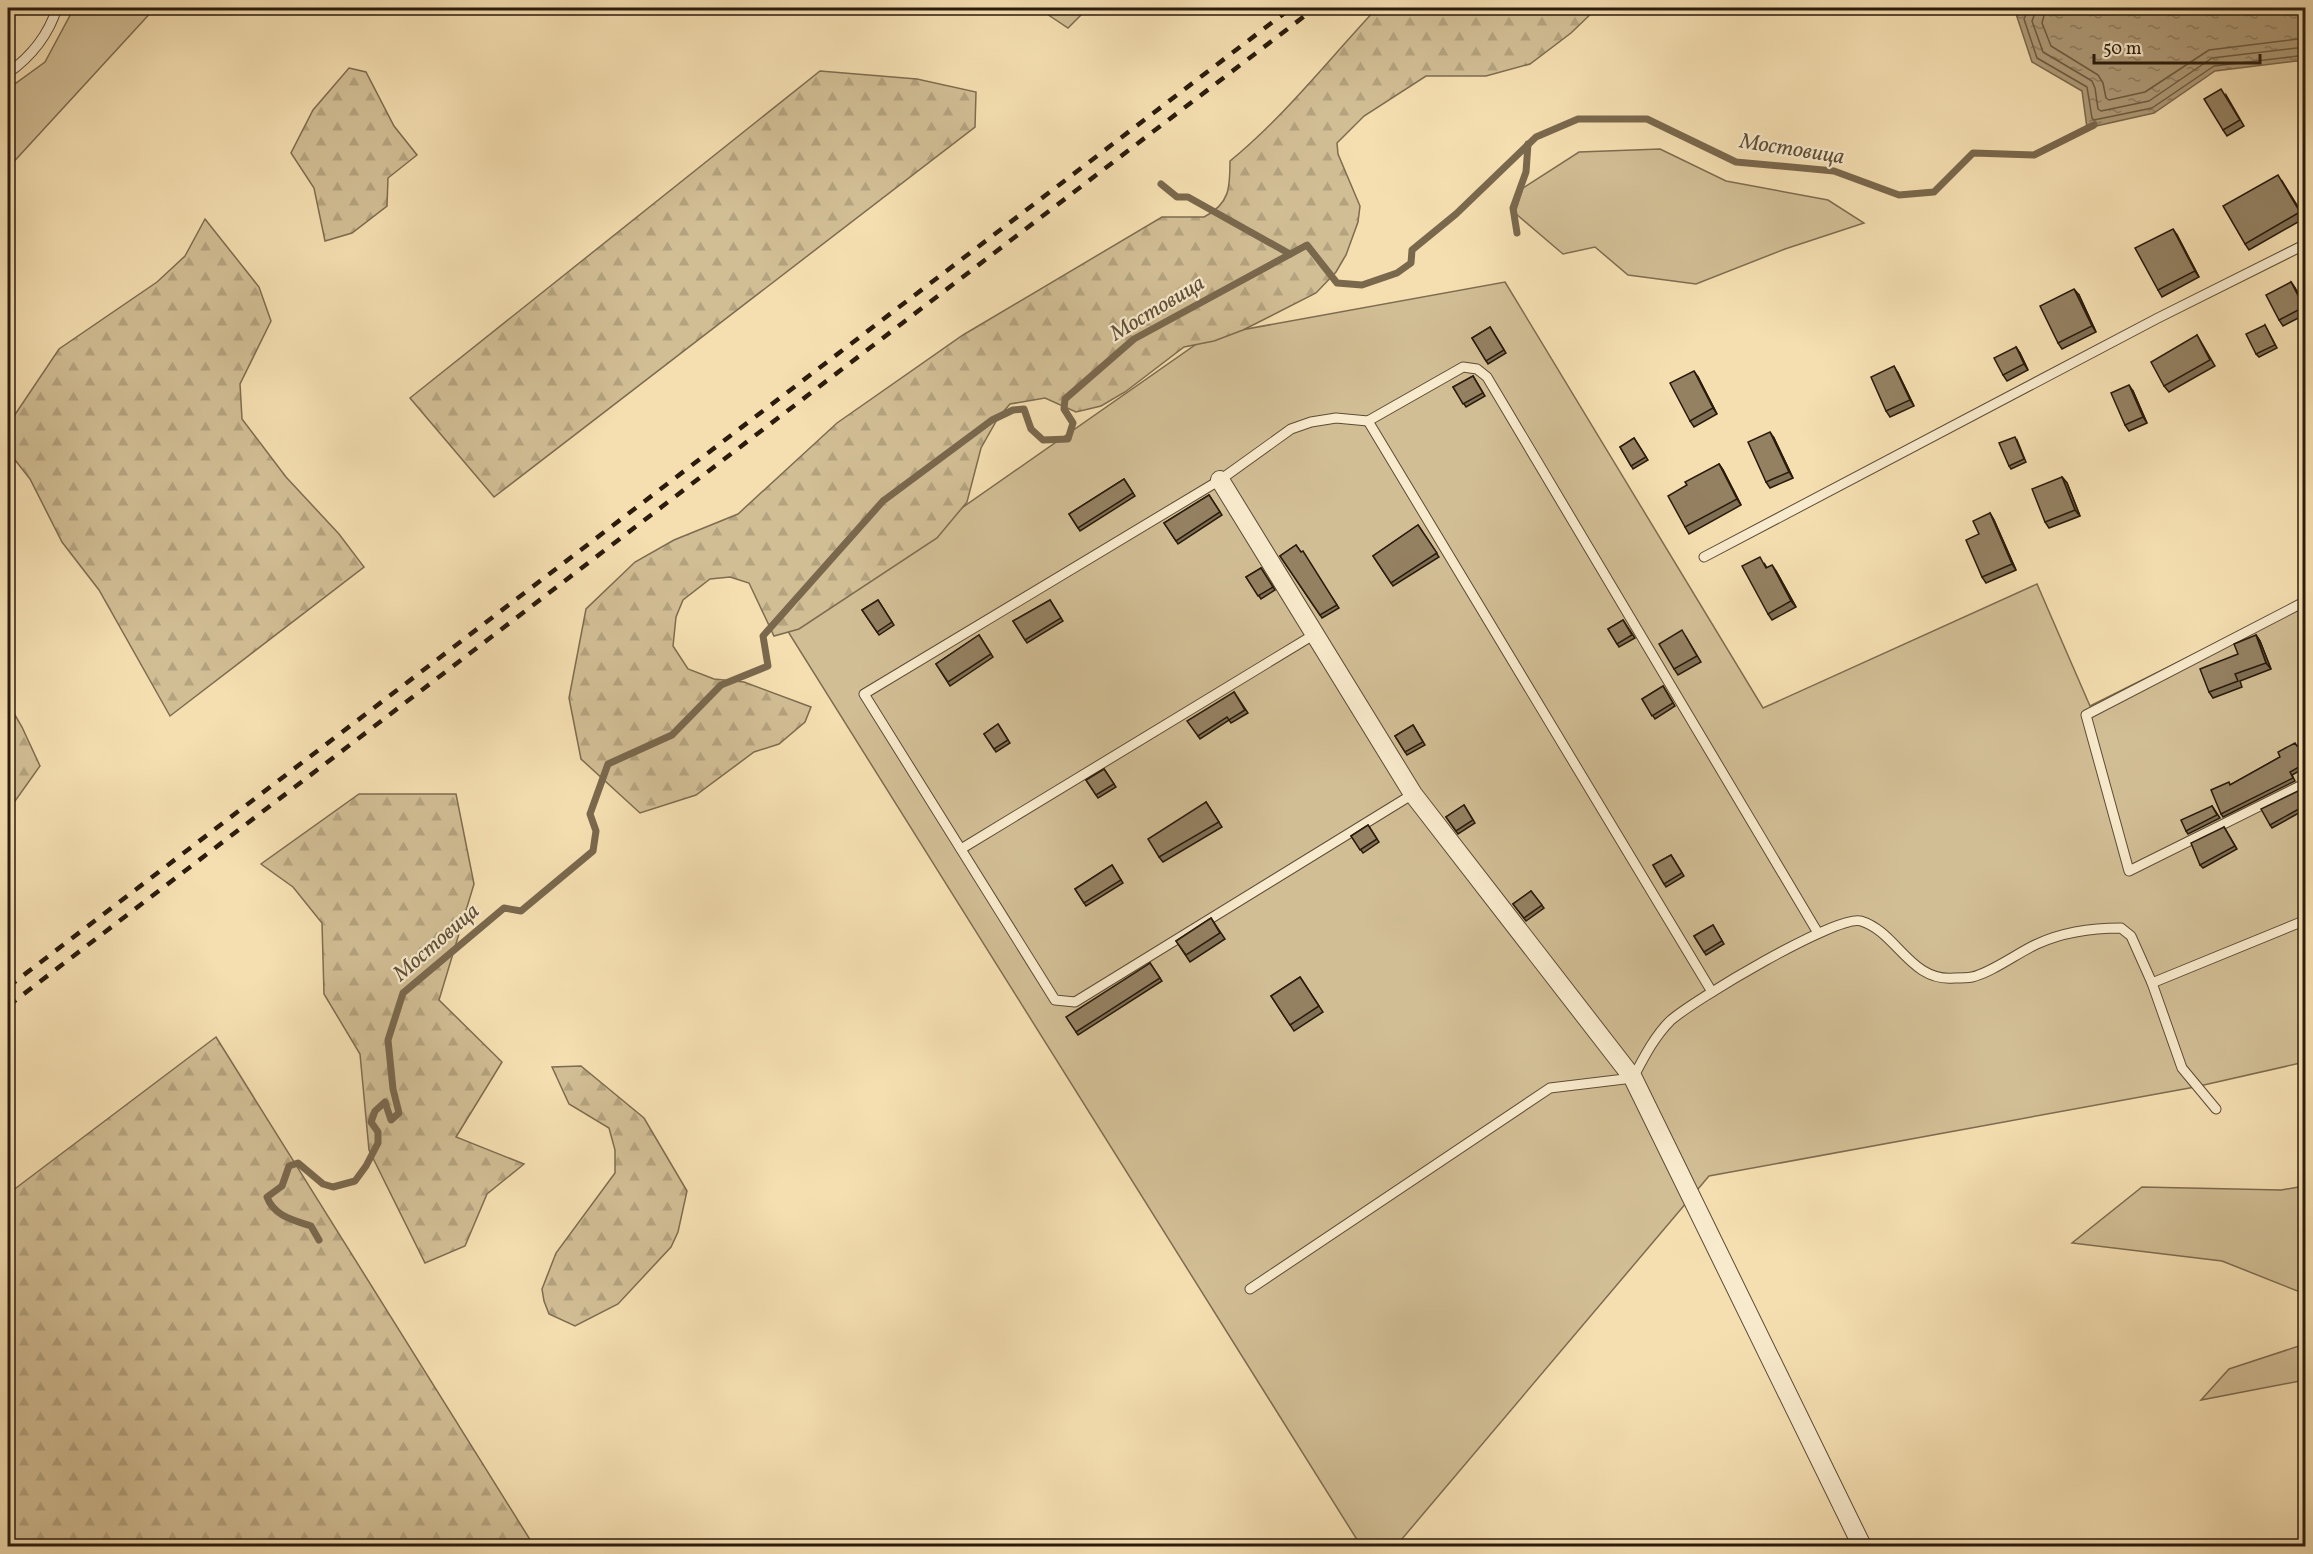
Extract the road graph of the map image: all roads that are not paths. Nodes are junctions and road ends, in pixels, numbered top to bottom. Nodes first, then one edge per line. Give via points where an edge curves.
1 (57, 8) edge
2 (8, 73) edge
3 (2306, 244) edge
4 (1368, 421) junction
5 (1220, 480) junction
6 (1704, 557) dead end
7 (2306, 601) edge
8 (1315, 634) junction
9 (2306, 783) edge
10 (1413, 794) junction
11 (961, 849) junction
12 (2306, 920) edge
13 (1818, 933) junction
14 (2152, 983) junction
15 (1712, 992) junction
16 (1633, 1078) junction
17 (2216, 1109) dead end
18 (1250, 1289) dead end
19 (1862, 1546) edge

1 - 2 lane via 51,27 26,60
3 - 6 lane
4 - 5 lane via 1336,418 1291,429
4 - 13 lane via 1463,367 1477,369 1487,377
4 - 15 lane
5 - 8 street
5 - 11 lane via 864,694
7 - 9 lane via 2086,715 2129,871
8 - 10 street
8 - 11 lane
10 - 11 lane via 1075,1002 1054,1000
10 - 16 street
12 - 14 lane
13 - 14 lane via 1857,920 1875,926 1918,968 1942,979 1975,976 2038,943 2095,928 2121,928 2131,936
13 - 15 lane
14 - 17 lane via 2182,1068
15 - 16 lane via 1670,1022 1647,1051
16 - 18 lane via 1550,1088
16 - 19 street

